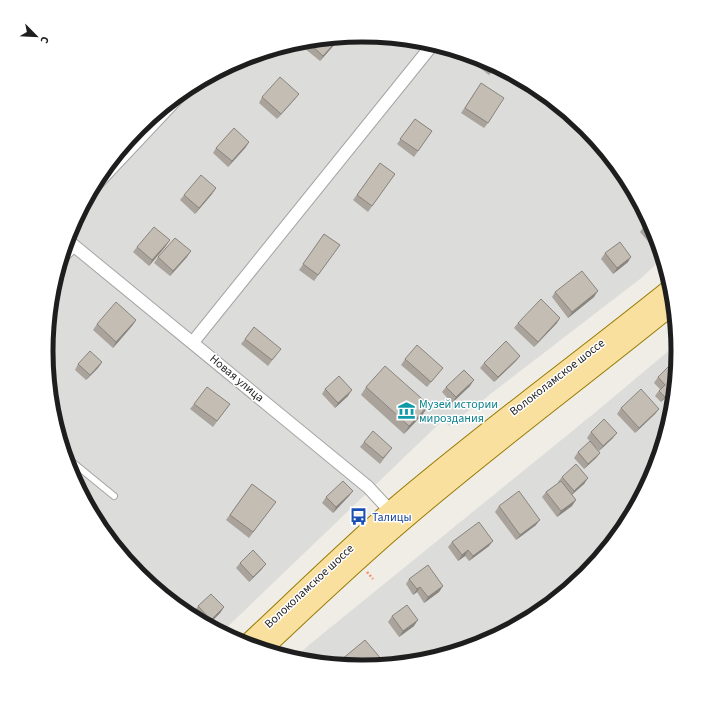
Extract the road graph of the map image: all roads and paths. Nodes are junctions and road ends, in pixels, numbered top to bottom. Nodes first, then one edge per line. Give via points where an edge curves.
1 (429, 50) edge
2 (156, 121) edge
3 (120, 159) edge
4 (72, 245) edge
5 (666, 291) edge
6 (669, 308) edge
7 (193, 342) junction
8 (74, 464) edge
9 (114, 496) dead end
10 (396, 517) junction
11 (251, 640) edge
12 (266, 646) edge

1 - 7 street
2 - 3 street
4 - 7 street, Новая улица
5 - 10 main road, Волоколамское шоссе via 489,431
6 - 10 main road, Волоколамское шоссе via 498,444
7 - 10 street, Новая улица via 368,487
8 - 9 lane
10 - 11 main road, Волоколамское шоссе via 346,551
10 - 12 main road, Волоколамское шоссе via 352,566

